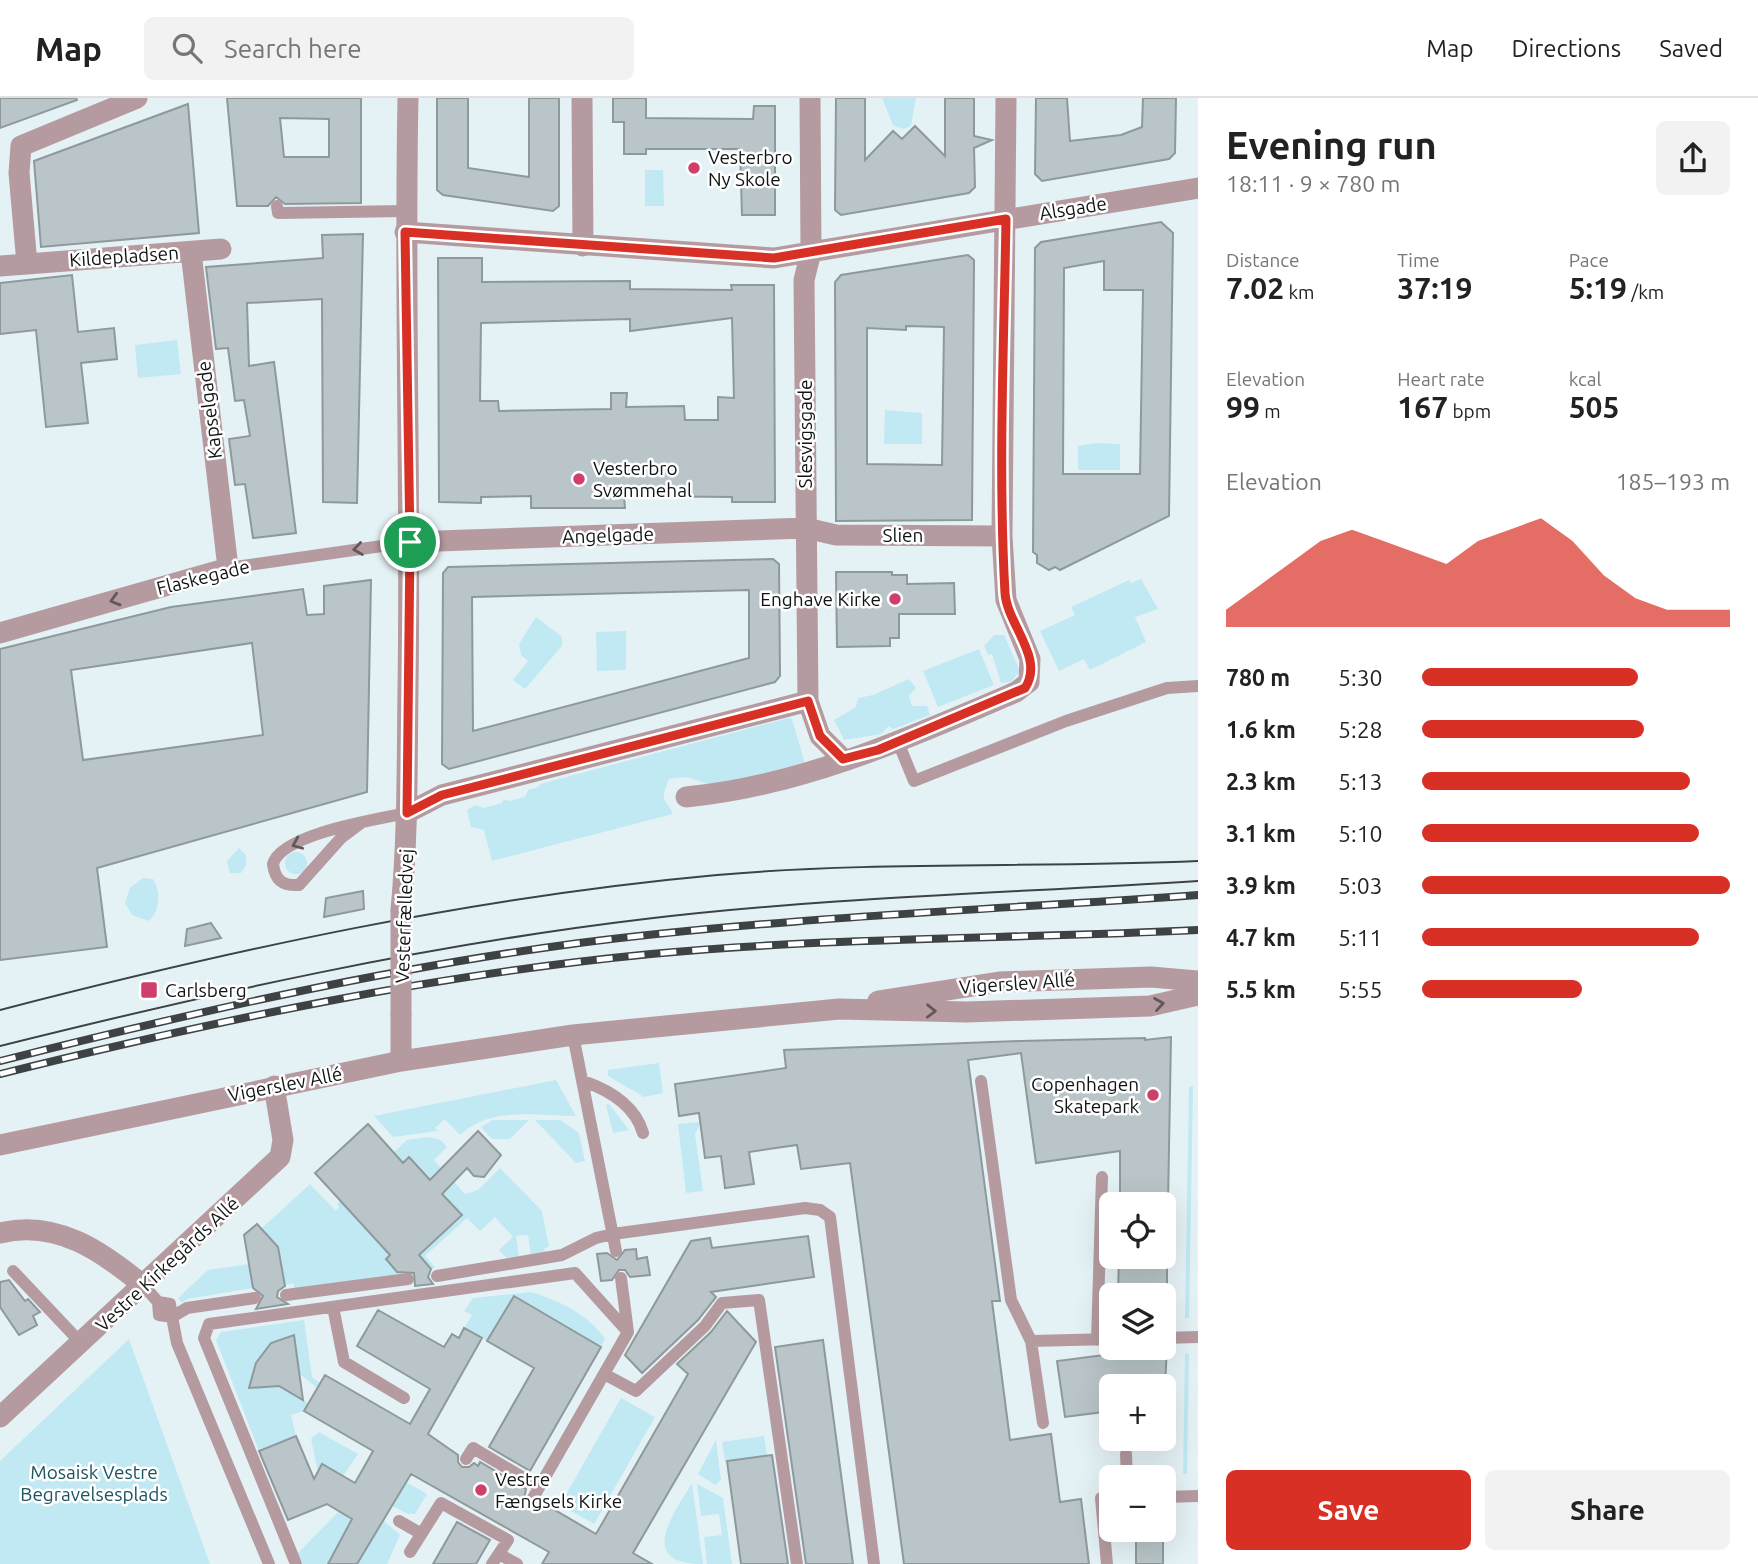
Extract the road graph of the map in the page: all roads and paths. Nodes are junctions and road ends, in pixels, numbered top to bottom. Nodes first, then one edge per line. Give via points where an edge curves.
1 (137, 98) edge
2 (408, 98) edge
3 (582, 98) edge
4 (810, 98) edge
5 (1006, 98) edge
6 (1198, 188) edge
7 (277, 206) dead end
8 (1006, 219) junction
9 (405, 221) junction
10 (583, 246) junction
11 (221, 249) dead end
12 (191, 251) junction
13 (811, 252) junction
14 (27, 264) junction
15 (0, 266) edge
16 (806, 528) junction
17 (1002, 536) junction
18 (410, 542) junction
19 (228, 568) junction
20 (0, 633) edge
21 (1198, 686) edge
22 (808, 701) junction
23 (898, 742) junction
24 (843, 759) junction
25 (687, 797) dead end
26 (407, 813) junction
27 (361, 823) junction
28 (1198, 981) edge
29 (1198, 995) edge
30 (839, 1009) junction
31 (573, 1035) junction
32 (401, 1061) junction
33 (583, 1081) junction
34 (981, 1082) dead end
35 (274, 1086) junction
36 (643, 1133) dead end
37 (0, 1145) edge
38 (1102, 1177) dead end
39 (0, 1233) edge
40 (613, 1234) junction
41 (616, 1251) dead end
42 (13, 1271) dead end
43 (437, 1276) dead end
44 (621, 1278) dead end
45 (408, 1279) dead end
46 (144, 1286) junction
47 (286, 1294) dead end
48 (255, 1298) dead end
49 (333, 1307) junction
50 (172, 1318) junction
51 (628, 1332) junction
52 (1198, 1337) edge
53 (1176, 1338) edge
54 (1097, 1340) joint
55 (1031, 1341) junction
56 (81, 1343) junction
57 (604, 1374) junction
58 (404, 1398) dead end
59 (0, 1417) edge
60 (1043, 1423) dead end
61 (1126, 1454) dead end
62 (466, 1459) dead end
63 (1126, 1465) edge
64 (1198, 1496) edge
65 (1176, 1497) edge
66 (398, 1521) dead end
67 (516, 1528) dead end
68 (421, 1533) junction
69 (508, 1541) junction
70 (1105, 1542) edge
71 (410, 1552) dead end
72 (495, 1559) edge
73 (269, 1564) edge
74 (296, 1564) edge
75 (517, 1564) edge
76 (797, 1564) edge
77 (874, 1564) edge
78 (1107, 1564) edge

1 - 14 street via 21,146
2 - 9 street, Vesterfælledvej
3 - 10 street
4 - 13 street, Slesvigsgade
5 - 8 street
6 - 8 street, Alsgade
7 - 9 lane via 278,213
8 - 13 street, Alsgade
8 - 17 street
9 - 10 street, Alsgade
9 - 18 street, Vesterfælledvej
10 - 13 street, Alsgade via 774,258
11 - 12 street, Kildepladsen
12 - 14 street, Kildepladsen
12 - 19 street, Kapselgade
13 - 16 street, Slesvigsgade via 804,280
14 - 15 street, Kildepladsen
16 - 17 street, Slien via 836,535
16 - 18 street, Angelgade
16 - 22 street, Slesvigsgade
17 - 23 street via 1006,600 1032,670 1025,688
18 -> 19 lane, Flaskegade
18 - 26 street, Vesterfælledvej
19 -> 20 street, Flaskegade
21 - 23 lane via 1167,688 1066,721 914,781
22 - 24 street, Slesvigsgade via 820,736
22 - 26 street via 442,795
23 - 24 street
24 - 25 street via 728,793
26 - 27 lane
26 - 32 street, Vesterfælledvej, bridge via 401,910
27 -> 27 lane via 338,827 280,851 273,864 277,879 299,885 341,838
28 - 30 street, Vigerslev Allé via 1151,977 999,982
30 -> 29 street, Vigerslev Allé via 967,1012 1150,1006
30 - 31 street, Vigerslev Allé
31 - 32 street, Vigerslev Allé
31 - 33 lane
32 - 35 street, Vigerslev Allé
33 - 36 lane via 603,1088 633,1112
33 - 40 lane
34 - 55 lane via 1011,1300
35 - 37 street, Vigerslev Allé
35 - 46 street, Vestre Kirkegårds Allé via 283,1140 280,1157
38 - 54 lane
39 - 46 street via 31,1230 81,1241 104,1252
40 - 41 lane
40 - 43 lane via 562,1255
40 - 77 lane via 806,1208 830,1217
42 - 56 lane
44 - 51 lane
45 - 47 lane
46 - 50 lane via 158,1302 159,1315
46 - 56 street, Vestre Kirkegårds Allé
48 - 50 lane via 187,1308
49 - 51 lane via 575,1273
49 - 58 lane via 344,1362
49 - 74 lane via 209,1324 205,1331
50 - 73 lane via 177,1343
51 - 57 lane
52 - 53 lane
54 - 55 lane
55 - 60 lane
56 - 59 street, Vestre Kirkegårds Allé
57 - 62 lane via 536,1492 473,1448
57 - 76 lane via 636,1391 705,1326 722,1303 759,1300
61 - 63 lane
64 - 65 lane
66 - 68 lane
67 - 69 lane
68 - 69 lane via 444,1498
68 - 71 lane
69 - 72 lane
70 - 78 lane
72 - 75 lane

